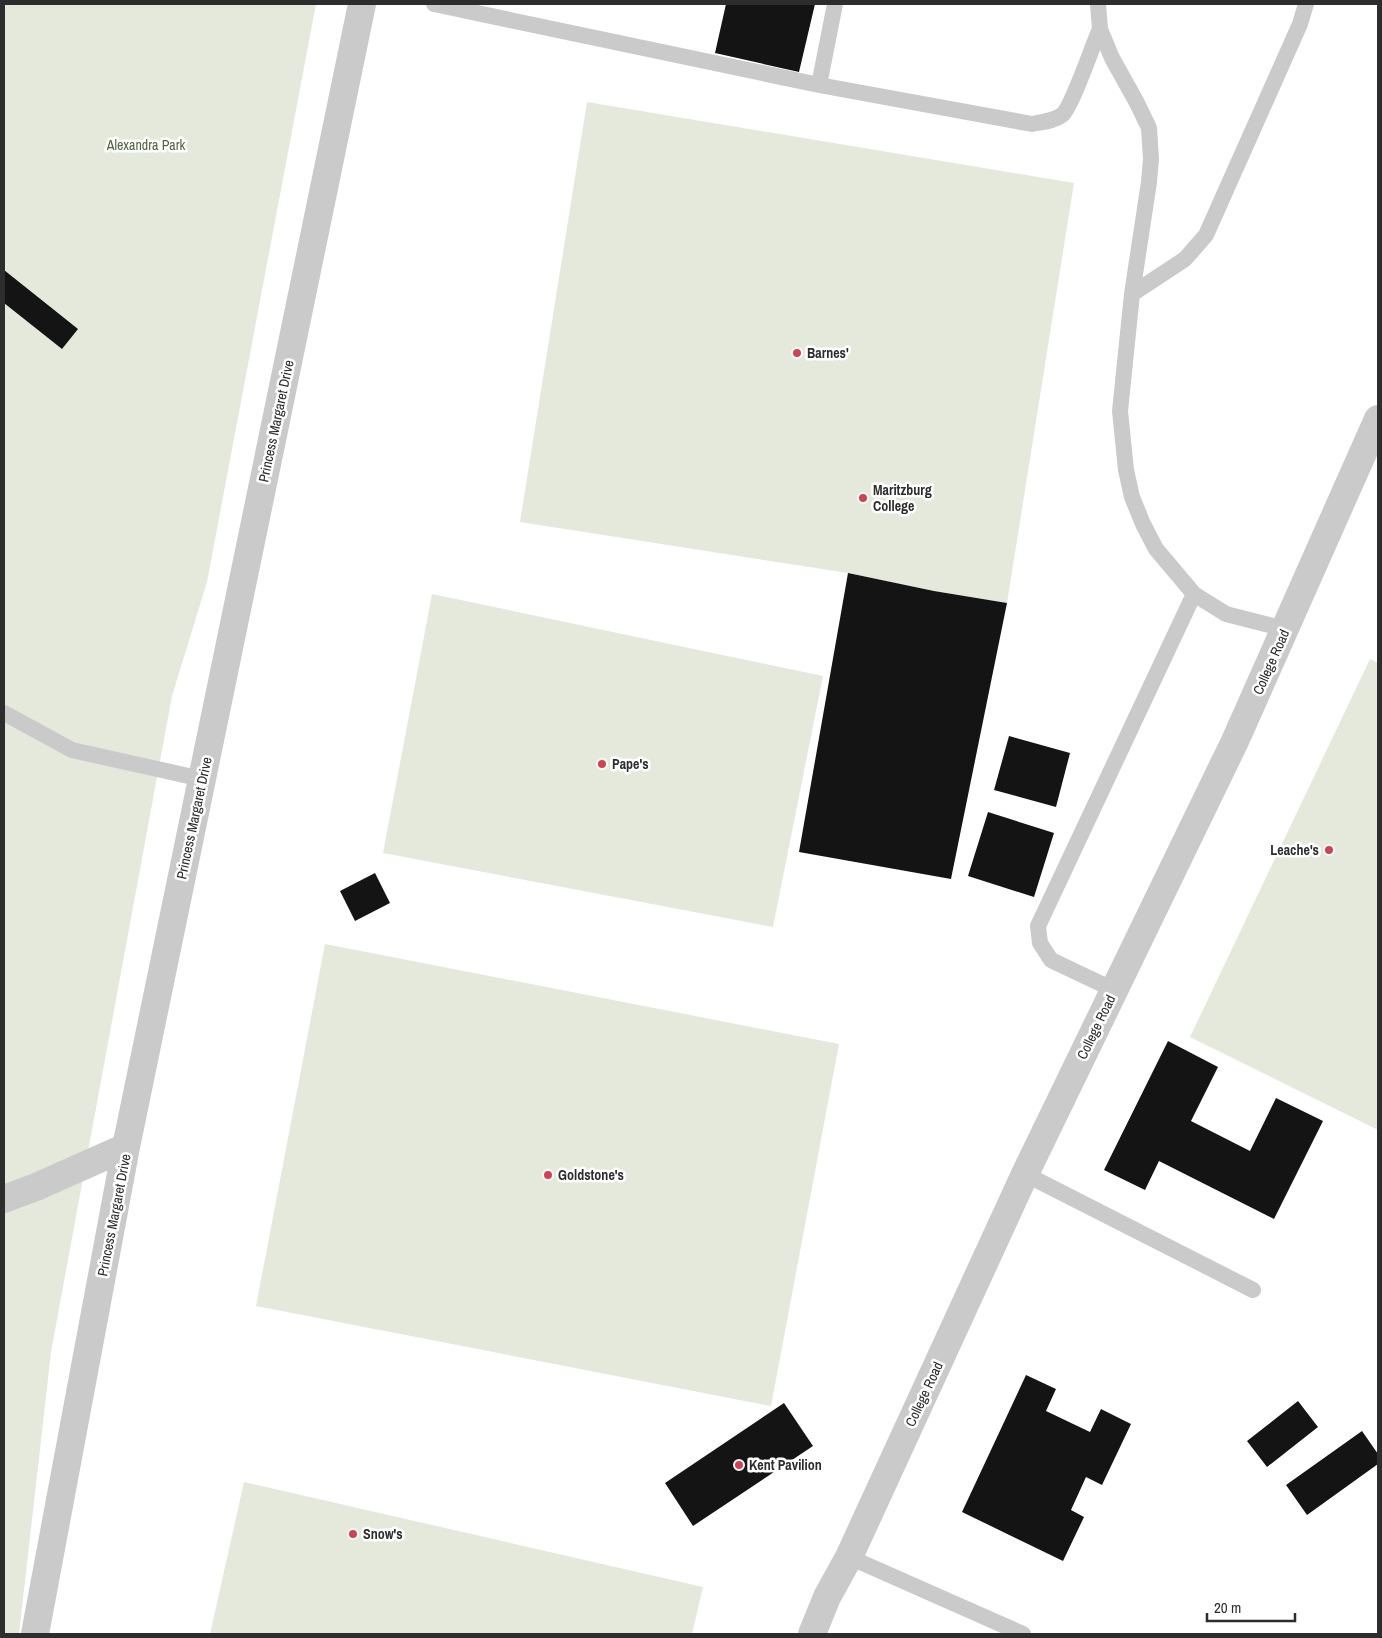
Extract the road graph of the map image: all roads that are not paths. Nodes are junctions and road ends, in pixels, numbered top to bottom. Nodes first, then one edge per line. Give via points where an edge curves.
1 (362, 4) edge
2 (434, 4) edge
3 (835, 4) edge
4 (1098, 4) edge
5 (1306, 4) edge
6 (1100, 29) junction
7 (820, 85) junction
8 (1132, 294) junction
9 (1378, 419) edge
10 (1194, 594) junction
11 (1285, 629) junction
12 (4, 713) edge
13 (202, 779) junction
14 (1114, 990) junction
15 (126, 1147) junction
16 (1025, 1174) junction
17 (4, 1199) edge
18 (1253, 1290) dead end
19 (849, 1557) junction
20 (35, 1634) edge
21 (812, 1634) edge
22 (1023, 1634) edge

1 - 13 street, Princess Margaret Drive
2 - 7 lane
3 - 7 lane
4 - 6 lane
5 - 8 lane via 1206,234 1185,259
6 - 7 lane via 1070,102 1063,114 1050,121 1032,124
6 - 8 lane via 1149,128 1149,182
8 - 10 lane via 1120,411 1126,470 1132,497 1156,549
9 - 11 street, College Road
10 - 11 lane via 1226,614
10 - 14 lane via 1038,926 1040,943 1051,960
11 - 14 street, College Road via 1235,741
12 - 13 lane via 72,750
13 - 15 street, Princess Margaret Drive
14 - 16 street, College Road
15 - 17 street
15 - 20 street, Princess Margaret Drive
16 - 18 lane
16 - 19 street, College Road
19 - 21 street, College Road
19 - 22 lane

